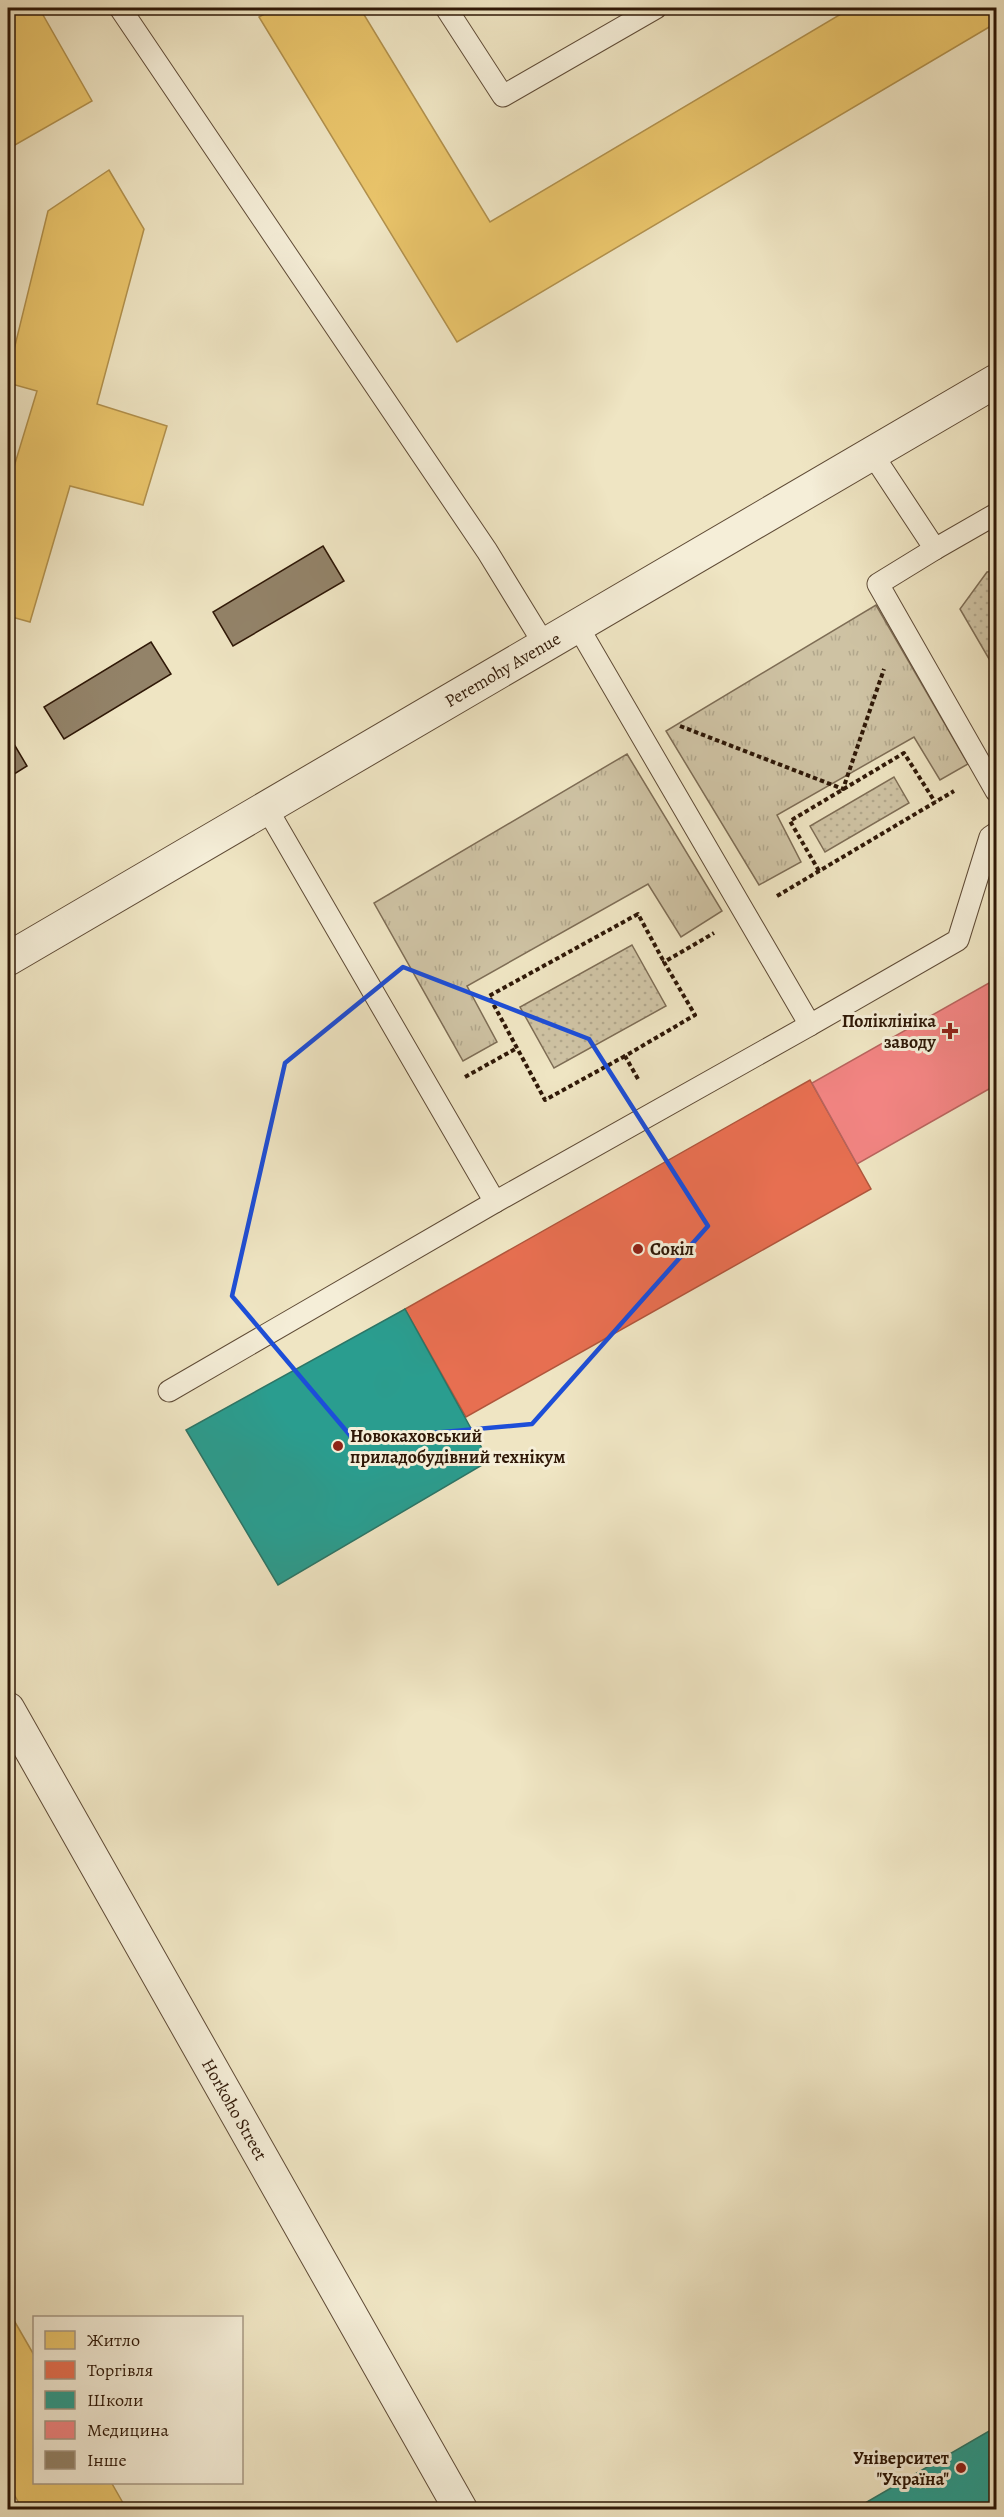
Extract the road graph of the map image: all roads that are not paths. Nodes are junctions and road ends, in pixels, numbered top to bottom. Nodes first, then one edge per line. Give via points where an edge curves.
1 (120, 8) edge
2 (446, 8) edge
3 (656, 8) edge
4 (996, 381) edge
5 (873, 455) junction
6 (996, 514) edge
7 (935, 549) junction
8 (577, 625) junction
9 (544, 644) junction
10 (991, 782) edge
11 (266, 807) junction
12 (996, 833) edge
13 (8, 958) edge
14 (810, 1025) junction
15 (495, 1202) junction
16 (169, 1391) dead end
17 (8, 1709) edge
18 (17, 1745) edge
19 (461, 2510) edge

1 - 9 lane via 480,541
2 - 3 lane via 503,96
4 - 5 street, Peremohy Avenue
5 - 7 lane
5 - 8 street, Peremohy Avenue
6 - 7 lane
7 - 10 lane via 878,584
8 - 9 street, Peremohy Avenue
8 - 14 lane
9 - 11 street, Peremohy Avenue
11 - 13 street, Peremohy Avenue
11 - 15 lane
12 - 14 lane via 990,837 958,940
14 - 15 lane
15 - 16 lane
17 - 18 street, Horkoho Street
18 - 19 street, Horkoho Street

